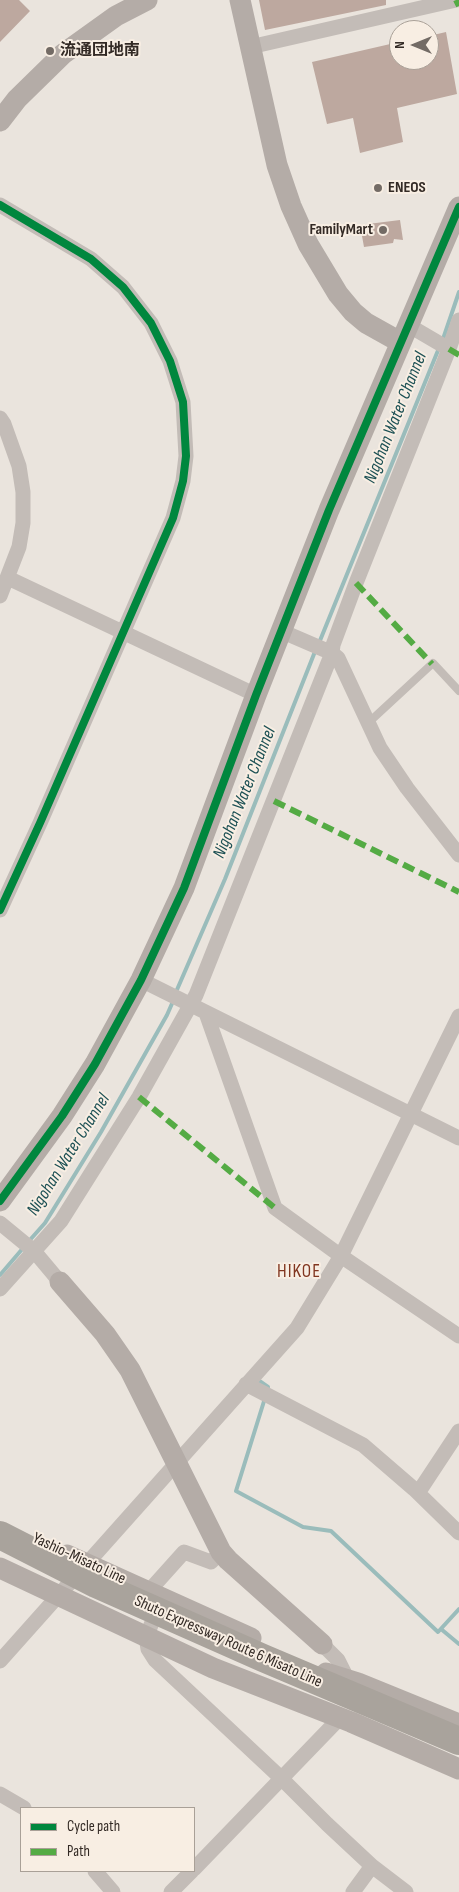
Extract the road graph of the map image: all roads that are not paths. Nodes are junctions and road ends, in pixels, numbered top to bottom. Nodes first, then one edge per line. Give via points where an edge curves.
1 (147, 0) edge
2 (240, 0) edge
3 (456, 0) edge
4 (250, 48) junction
5 (0, 121) edge
6 (0, 205) edge
7 (459, 207) edge
8 (459, 320) edge
9 (411, 334) junction
10 (449, 349) junction
11 (0, 418) edge
12 (8, 578) junction
13 (0, 596) edge
14 (122, 633) junction
15 (289, 635) junction
16 (332, 653) junction
17 (459, 691) edge
18 (256, 695) junction
19 (367, 724) junction
20 (459, 855) edge
21 (0, 910) edge
22 (150, 984) junction
23 (191, 1005) junction
24 (206, 1013) junction
25 (459, 1016) edge
26 (411, 1114) junction
27 (459, 1138) edge
28 (0, 1201) edge
29 (0, 1223) edge
30 (34, 1251) junction
31 (341, 1256) junction
32 (60, 1282) joint
33 (0, 1289) edge
34 (459, 1336) edge
35 (246, 1384) junction
36 (459, 1431) edge
37 (177, 1462) junction
38 (418, 1493) junction
39 (0, 1521) edge
40 (457, 1525) edge
41 (0, 1535) edge
42 (221, 1552) junction
43 (0, 1556) edge
44 (86, 1564) junction
45 (0, 1568) edge
46 (152, 1593) junction
47 (58, 1596) junction
48 (146, 1637) junction
49 (322, 1644) joint
50 (0, 1661) edge
51 (323, 1673) junction
52 (348, 1680) junction
53 (291, 1698) junction
54 (335, 1723) junction
55 (459, 1724) edge
56 (459, 1732) edge
57 (459, 1741) edge
58 (459, 1759) edge
59 (459, 1769) edge
60 (281, 1778) junction
61 (459, 1778) edge
62 (0, 1794) edge
63 (22, 1807) edge
64 (372, 1866) junction
65 (195, 1868) edge
66 (96, 1872) edge
67 (191, 1872) edge
68 (113, 1892) edge
69 (171, 1892) edge
70 (353, 1892) edge
71 (406, 1892) edge

1 - 5 street via 116,16 63,54 17,99
2 - 4 street
3 - 4 street
4 - 9 street via 277,165 308,244 338,294 353,312 366,323
6 - 14 street via 91,258 123,286 151,323 170,360 183,402 184,481 173,518
7 - 9 street
8 - 10 street
9 - 10 street
9 - 15 street via 329,510
10 - 16 street
11 - 12 street via 19,466 23,492 24,523
12 - 13 street
12 - 14 street
14 - 18 street
14 - 21 street
15 - 16 street
15 - 18 street
16 - 19 street via 343,668
16 - 23 street
17 - 19 lane via 434,663
18 - 22 street
19 - 20 street via 396,773
22 - 23 street
22 - 28 street
23 - 24 street
23 - 30 street via 139,1097 66,1213
24 - 26 street
24 - 31 street via 275,1208
25 - 26 street
26 - 27 street
26 - 31 street
29 - 30 street
30 - 32 street
30 - 33 street
31 - 34 street
31 - 35 street via 298,1328
32 - 37 street via 118,1351
35 - 37 street
35 - 38 street via 363,1444
36 - 38 street
37 - 42 street
37 - 44 street
38 - 40 street
39 - 44 street, Yashio-Misato Line
41 - 57 highway, Shuto Expressway Route 6 Misato Line via 114,1592
42 - 46 street via 211,1562 184,1552
42 - 49 street
43 - 58 highway, Shuto Expressway Route 6 Misato Line via 158,1630
44 - 46 street, Yashio-Misato Line
44 - 47 street
45 - 47 street
46 - 48 street via 160,1605
46 - 51 street, Yashio-Misato Line
47 - 48 street
47 - 50 street
48 - 53 street
48 - 60 street via 148,1649 156,1660
49 - 52 street via 338,1660
51 - 52 street
51 - 56 street, Yashio-Misato Line via 359,1693
52 - 55 street
53 - 54 street
53 - 59 street
54 - 60 street
54 - 61 street
60 - 64 street
60 - 65 street
62 - 63 street
64 - 70 street
64 - 71 street
66 - 68 street
67 - 69 street

